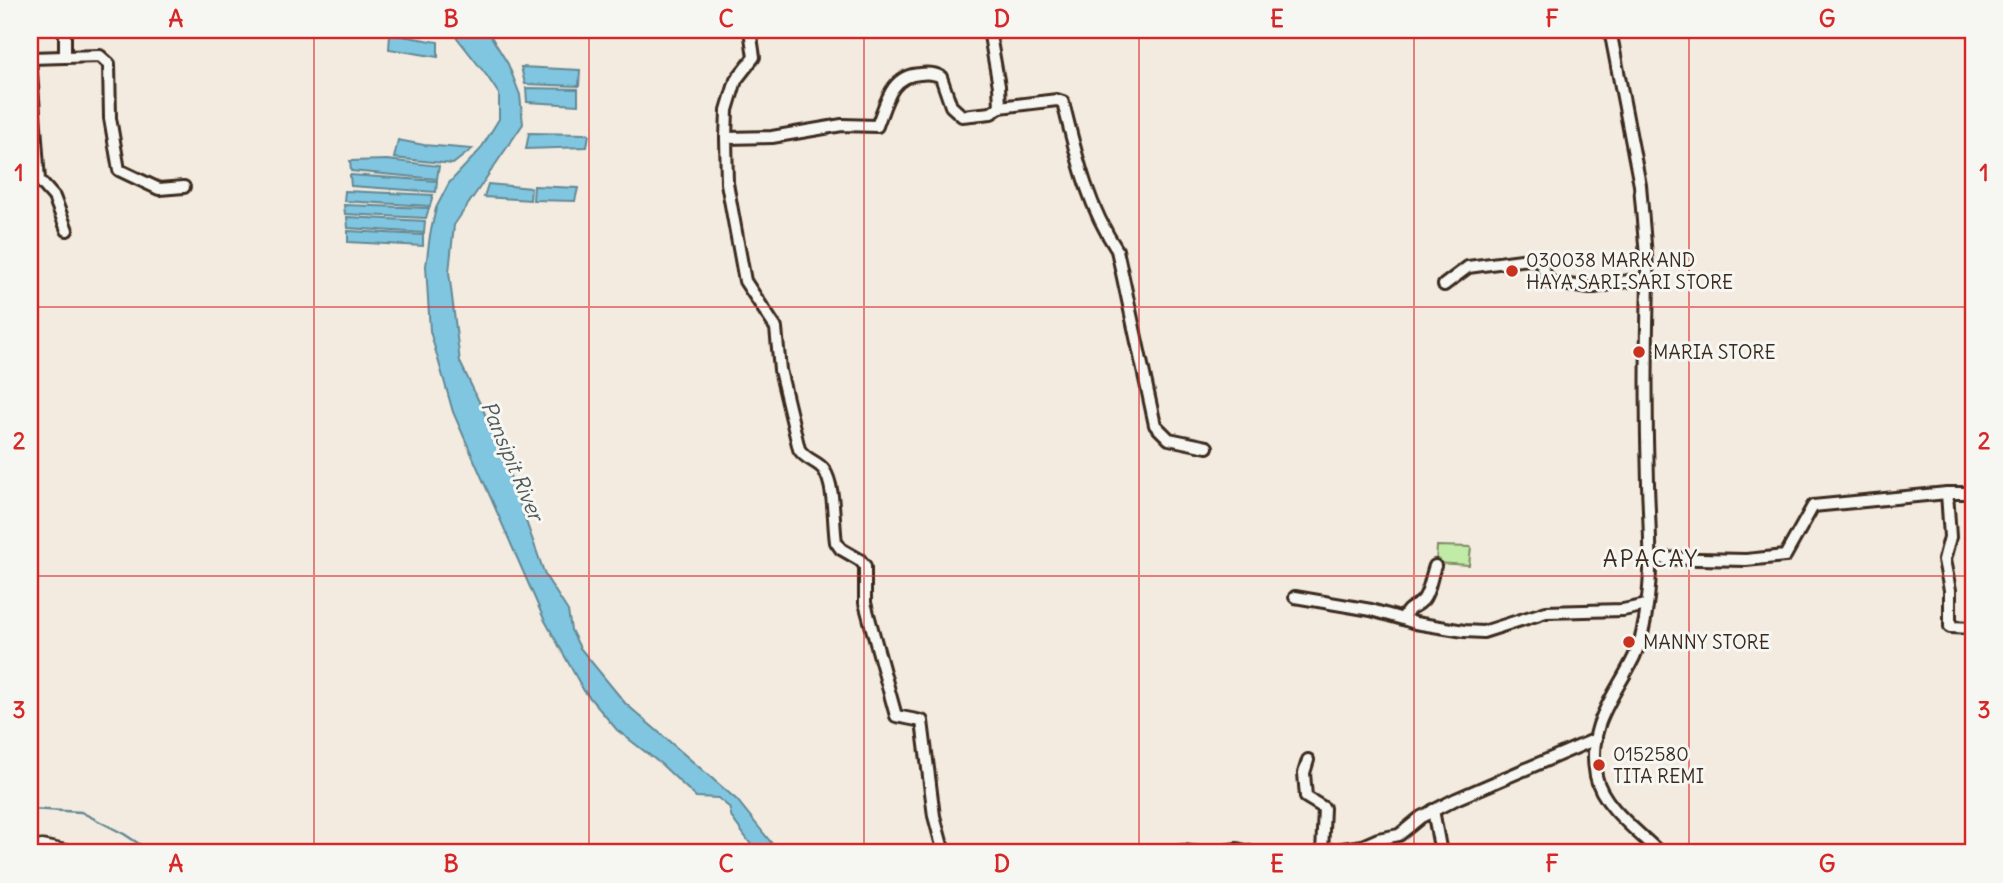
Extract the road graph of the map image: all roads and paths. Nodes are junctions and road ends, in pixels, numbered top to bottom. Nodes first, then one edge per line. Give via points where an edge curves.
1 (65, 30) edge
2 (751, 30) edge
3 (989, 30) edge
4 (1610, 30) edge
5 (65, 57) junction
6 (30, 58) edge
7 (1000, 107) junction
8 (726, 138) junction
9 (184, 187) dead end
10 (67, 230) dead end
11 (1648, 280) junction
12 (1444, 285) dead end
13 (1207, 447) dead end
14 (1947, 493) junction
15 (1973, 493) edge
16 (1650, 558) junction
17 (1435, 566) dead end
18 (1295, 597) dead end
19 (1647, 605) junction
20 (1403, 619) junction
21 (1973, 628) edge
22 (1596, 739) junction
23 (1308, 760) dead end
24 (1433, 810) junction
25 (30, 849) edge
26 (68, 853) edge
27 (944, 853) edge
28 (1171, 853) edge
29 (1200, 853) edge
30 (1211, 853) edge
31 (1254, 853) edge
32 (1319, 853) edge
33 (1441, 853) edge
34 (1660, 853) edge

1 - 5 street
2 - 8 street via 754,57 736,80 727,110
3 - 7 street
4 - 11 street via 1640,184
5 - 6 street
5 - 9 street via 100,56 109,64 110,118 119,170 159,189
6 - 10 street via 39,180 54,197
7 - 8 street via 991,113 962,116 951,106 941,77 909,74 894,84 877,126 842,125 772,137
7 - 13 street via 1063,102 1084,183 1102,228 1117,250 1155,425 1169,439
8 - 27 street via 732,223 745,281 776,328 780,370 799,449 823,468 828,480 836,542 865,566 865,603 896,716 922,721 934,816
11 - 12 street via 1590,288 1548,282 1536,258 1468,267
11 - 16 street
14 - 15 street
14 - 16 street via 1813,506 1785,556
14 - 21 street via 1950,537 1944,560 1951,627
16 - 19 street
17 - 20 street via 1426,597 1409,608
18 - 20 street
19 - 20 street via 1546,612 1483,632
19 - 22 street via 1634,656 1606,704
22 - 24 street
22 - 34 street via 1596,776 1603,796
23 - 32 street via 1306,797 1324,808
24 - 32 street via 1399,835
24 - 33 street
25 - 26 main road
28 - 29 street
30 - 31 street via 1237,849

